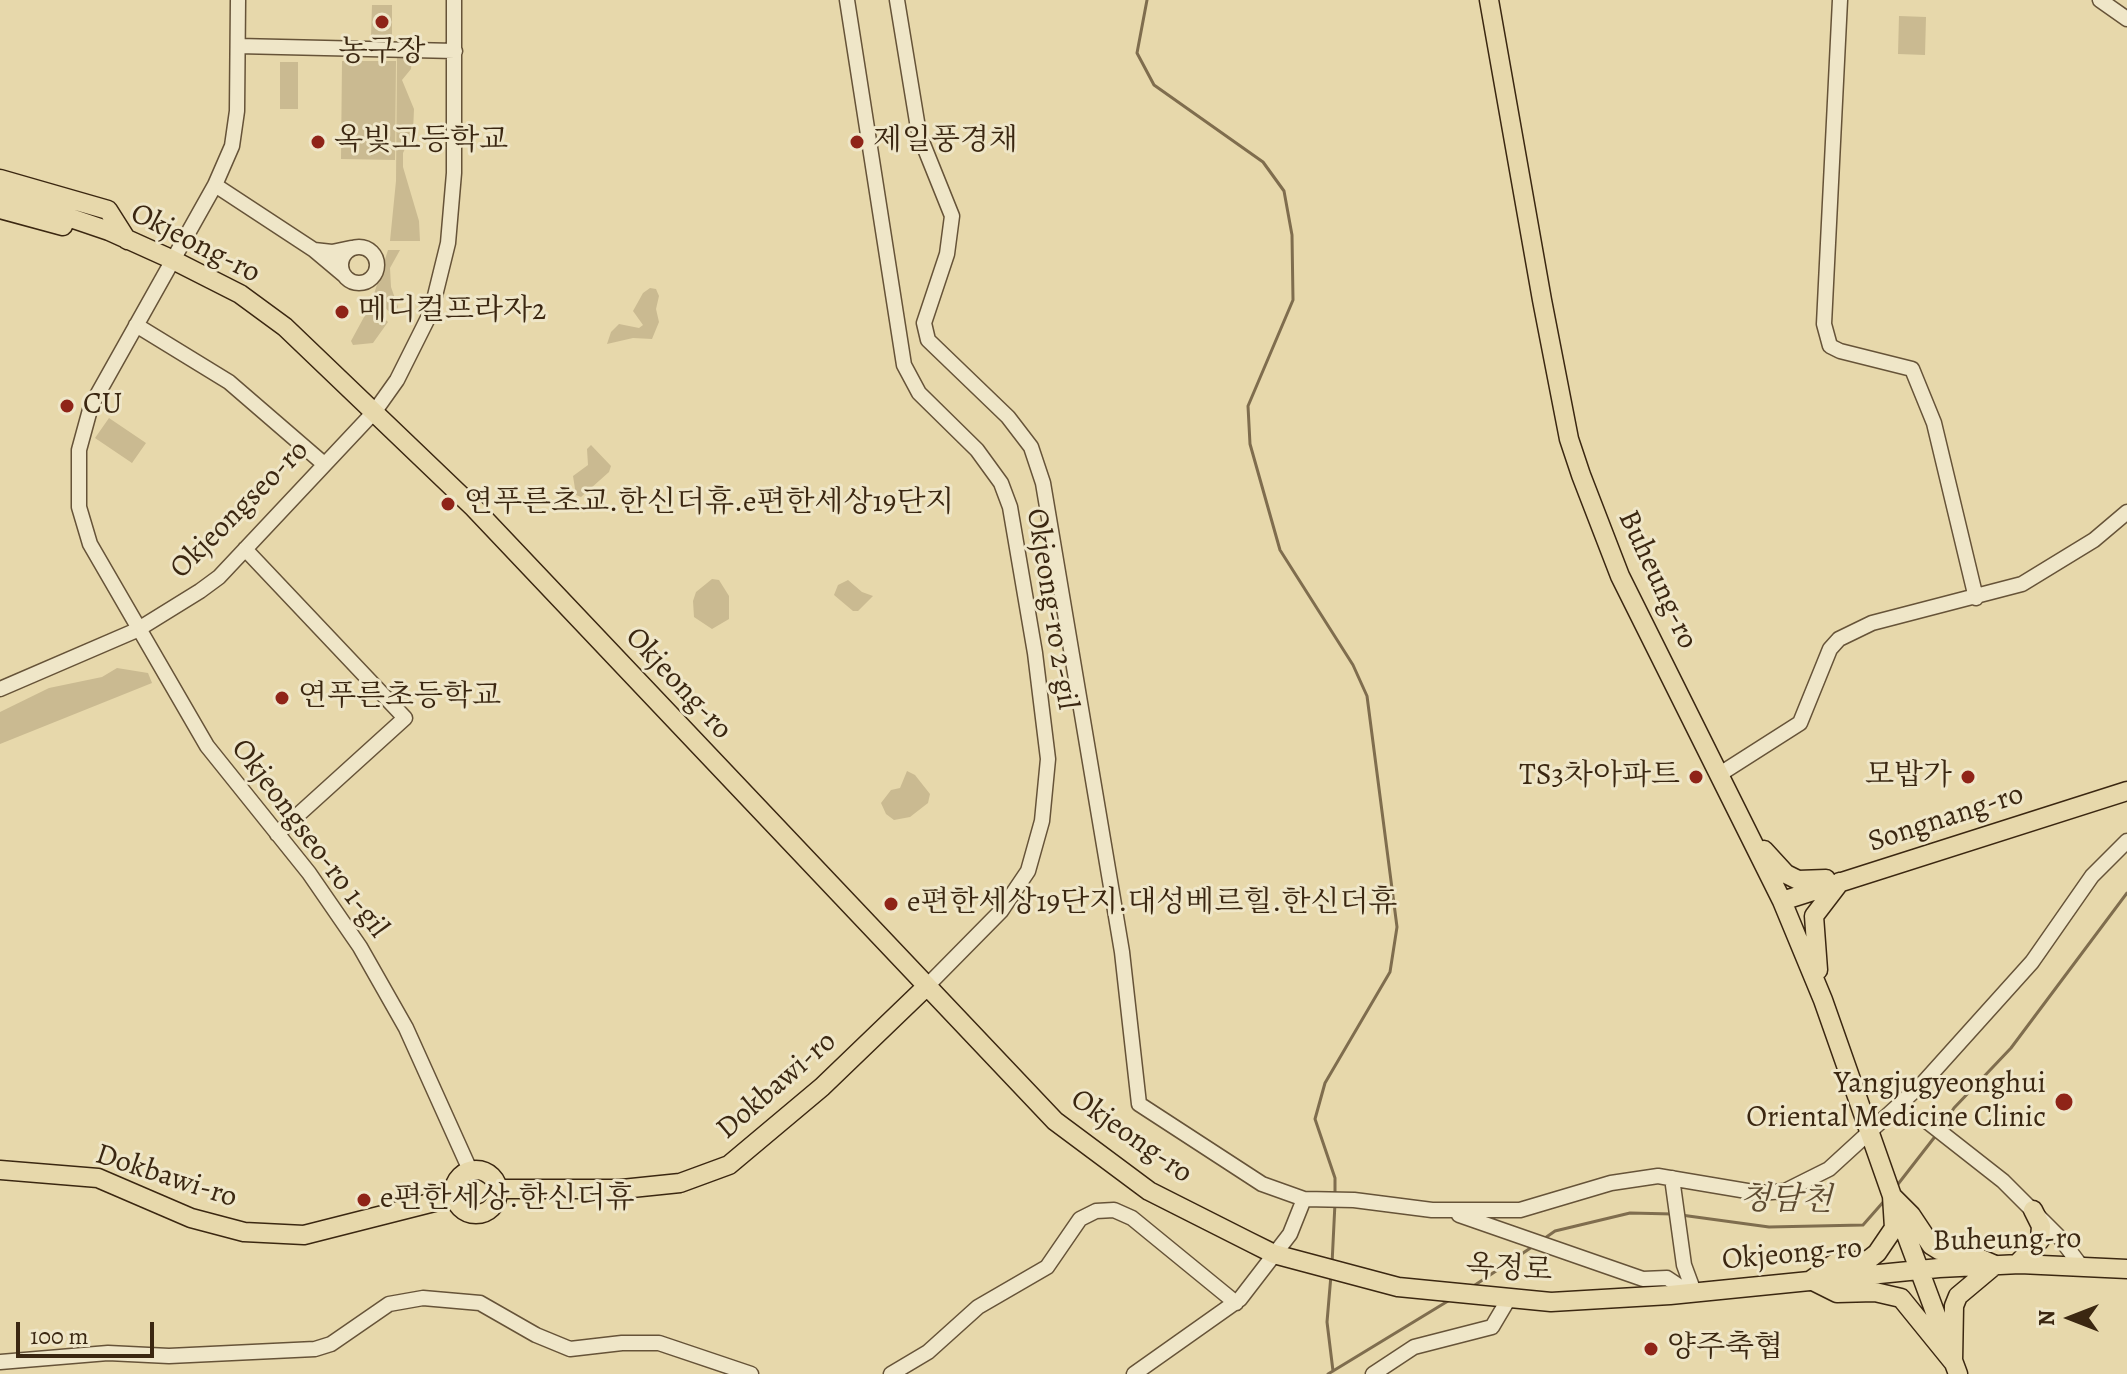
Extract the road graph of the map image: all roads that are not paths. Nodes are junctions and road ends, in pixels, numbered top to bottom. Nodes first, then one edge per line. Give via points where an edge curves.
1 (238, 0) edge
2 (454, 0) edge
3 (847, 0) edge
4 (897, 0) edge
5 (1489, 0) edge
6 (1840, 0) edge
7 (2100, 0) edge
8 (2127, 19) edge
9 (238, 46) junction
10 (455, 51) junction
11 (0, 179) edge
12 (215, 185) junction
13 (0, 194) edge
14 (0, 209) edge
15 (127, 240) junction
16 (355, 247) junction
17 (314, 250) junction
18 (163, 257) junction
19 (346, 277) junction
20 (136, 325) junction
21 (375, 411) junction
22 (324, 464) junction
23 (2127, 512) edge
24 (245, 549) junction
25 (1976, 598) junction
26 (137, 630) junction
27 (0, 689) edge
28 (1720, 774) junction
29 (2127, 791) edge
30 (1748, 832) junction
31 (277, 834) junction
32 (2127, 841) edge
33 (1880, 869) junction
34 (1840, 882) junction
35 (1782, 901) junction
36 (927, 986) junction
37 (1823, 1000) junction
38 (1924, 1119) dead end
39 (1868, 1132) junction
40 (0, 1170) edge
41 (470, 1170) junction
42 (1674, 1184) junction
43 (498, 1189) junction
44 (1892, 1196) junction
45 (454, 1197) junction
46 (1309, 1199) junction
47 (1445, 1210) junction
48 (2033, 1210) junction
49 (1280, 1256) junction
50 (2017, 1264) junction
51 (1995, 1265) junction
52 (2081, 1266) junction
53 (2127, 1269) edge
54 (1918, 1271) junction
55 (1347, 1274) joint
56 (1811, 1280) junction
57 (1691, 1292) junction
58 (1502, 1300) junction
59 (1236, 1303) junction
60 (3, 1366) edge
61 (1956, 1368) edge
62 (751, 1374) edge
63 (891, 1374) edge
64 (1134, 1374) edge
65 (1373, 1374) edge

1 - 9 street, Okjeongseo-ro 1-gil
2 - 10 street, Okjeongseo-ro
3 - 36 street, Okjeong-ro 2-gil via 904,365 919,393 977,450 1001,483 1010,507 1048,759 1042,821 1028,871 1001,911
4 - 46 street via 919,134 952,216 947,254 924,323 928,340 1008,417 1031,447 1043,483 1122,952 1139,1104 1262,1184
5 - 28 main road, Buheung-ro via 1569,439 1620,576
6 - 25 street via 1824,324 1830,346 1912,369 1934,423
7 - 8 street
9 - 10 street
9 - 12 street, Okjeongseo-ro 1-gil via 234,135
10 - 21 street, Okjeongseo-ro via 454,173 442,273 411,358
11 - 15 main road via 108,210
12 - 17 street
12 - 18 street, Okjeongseo-ro 1-gil
13 - 15 main road, Okjeong-ro
14 - 18 main road
15 - 18 main road, Okjeong-ro
16 - 17 street
16 - 19 street via 341,262
16 - 19 street via 374,253 377,270 362,283
17 - 19 street
18 - 20 street, Okjeongseo-ro 1-gil
18 - 21 main road, Okjeong-ro via 240,294 285,327
20 - 22 street via 229,382
20 - 26 street, Okjeongseo-ro 1-gil via 91,406 78,468 79,507 90,544
21 - 22 street, Okjeongseo-ro
21 - 36 main road, Okjeong-ro via 474,508
22 - 24 street, Okjeongseo-ro
23 - 25 street via 2094,540 2022,584
24 - 26 street, Okjeongseo-ro via 200,591
24 - 31 street via 405,718
25 - 28 street via 1872,623 1839,639 1800,723
26 - 27 street, Okjeongseo-ro
26 - 31 street, Okjeongseo-ro 1-gil via 207,746
28 - 30 main road, Buheung-ro
29 - 33 main road, Songnang-ro
30 - 33 main road via 1798,880
30 - 35 main road, Buheung-ro
31 - 41 street, Okjeongseo-ro 1-gil via 360,947 406,1028
32 - 39 street via 2092,876 1998,1001 1924,1082
33 - 34 main road, Songnang-ro
34 - 35 main road, Songnang-ro
34 - 37 main road via 1814,916
35 - 37 main road, Buheung-ro
36 - 43 main road, Dokbawi-ro via 822,1087 729,1165 665,1185
36 - 49 main road, Okjeong-ro via 1055,1121 1149,1191
37 - 39 main road, Buheung-ro
38 - 48 street
39 - 42 street via 1829,1169 1785,1191
39 - 44 main road, Buheung-ro
40 - 45 main road, Dokbawi-ro via 98,1178 191,1218 244,1232 304,1235
41 - 43 main road via 491,1176
41 - 45 main road via 459,1178
42 - 47 street via 1658,1176 1611,1183 1520,1210
42 - 57 street
43 - 45 main road via 495,1204 483,1213 468,1213
44 - 51 main road via 1931,1245
44 - 54 main road, Buheung-ro
44 - 56 main road via 1894,1228 1877,1253 1868,1260 1835,1263
46 - 47 street
46 - 49 street
47 - 57 street via 1643,1279 1667,1278
48 - 50 main road via 2041,1226 2040,1240
48 - 52 street
49 - 55 main road, Okjeong-ro
49 - 59 street
50 - 51 main road, Buheung-ro
50 - 52 main road, Buheung-ro
51 - 54 main road, Buheung-ro
51 - 61 main road via 1958,1296 1954,1306
52 - 53 main road, Buheung-ro
54 - 56 main road, Okjeong-ro
54 - 61 main road
55 - 58 main road, 옥정로 via 1434,1293
56 - 57 main road, Okjeong-ro
56 - 61 main road via 1837,1293 1901,1298
57 - 58 main road, 옥정로 via 1551,1302
58 - 65 street via 1492,1327 1414,1347
59 - 63 street via 1149,1230 1114,1210 1096,1211 1080,1219 1047,1267 978,1307 928,1352
59 - 64 street
60 - 62 street via 108,1353 169,1356 315,1349 331,1344 389,1304 423,1298 480,1303 564,1347 659,1343

